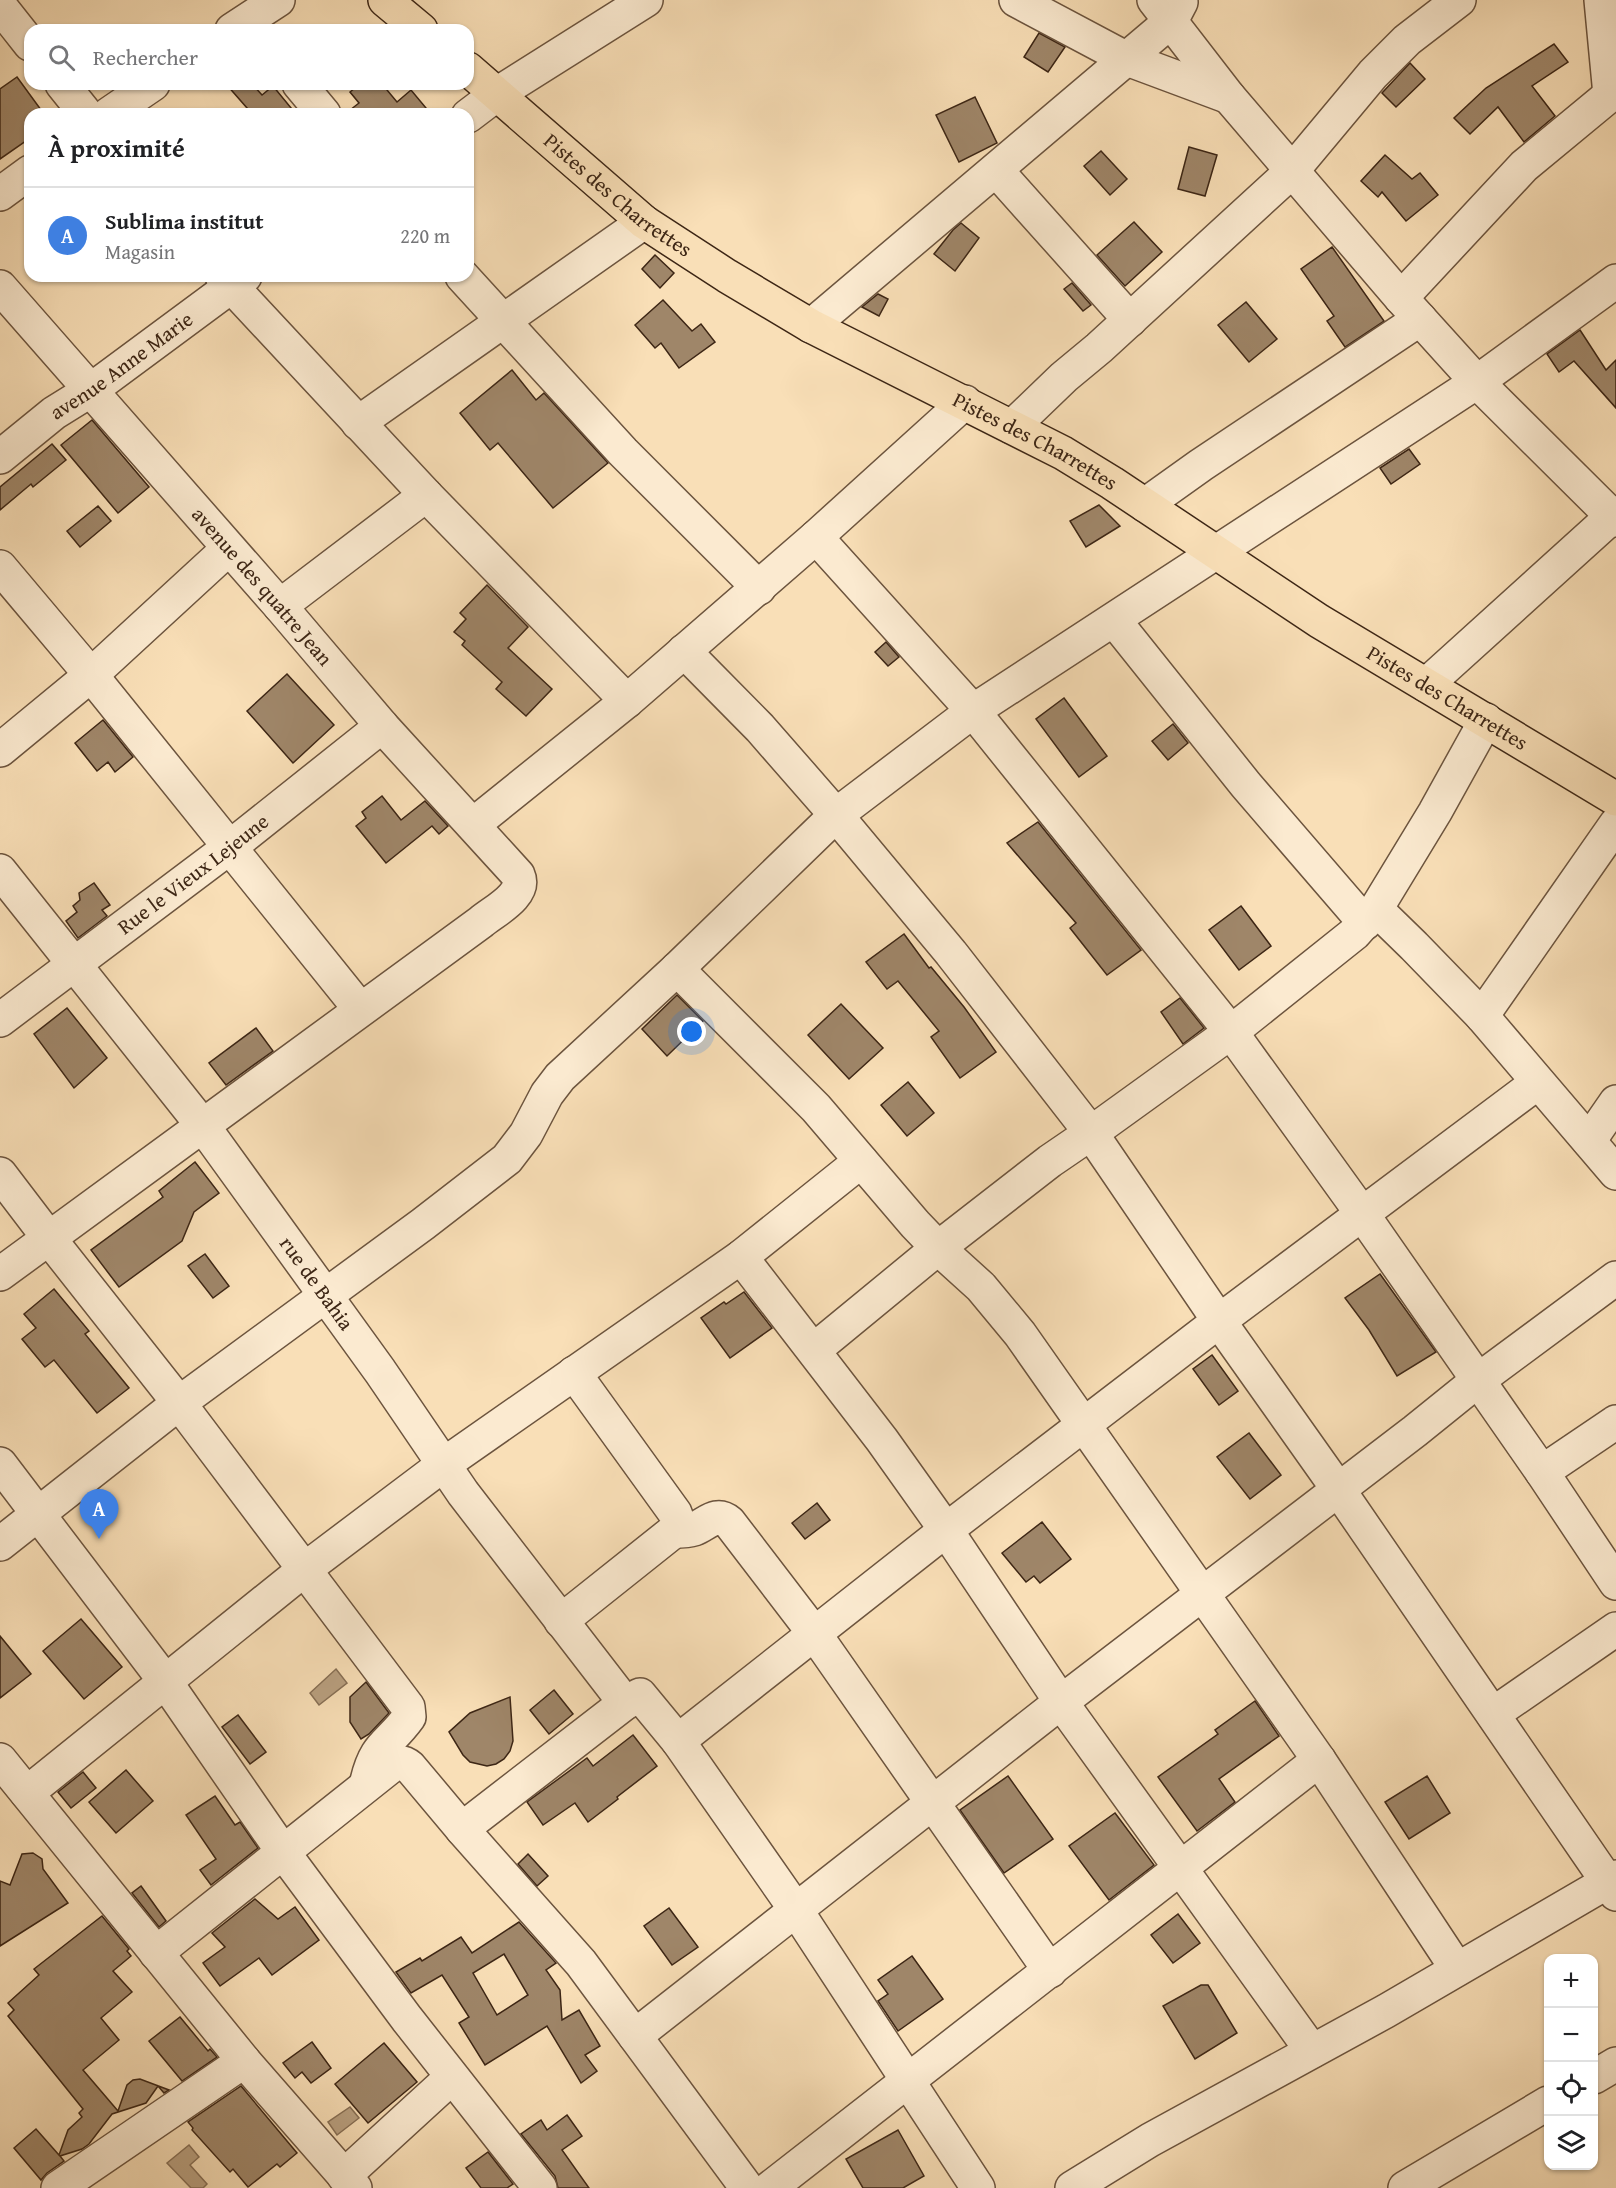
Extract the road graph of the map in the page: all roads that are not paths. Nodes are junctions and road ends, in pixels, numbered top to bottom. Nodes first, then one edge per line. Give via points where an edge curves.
1 (278, 0) edge
2 (385, 0) edge
3 (646, 0) edge
4 (1016, 0) edge
5 (1459, 0) edge
6 (1601, 0) edge
7 (0, 6) edge
8 (1169, 7) edge
9 (248, 24) edge
10 (414, 24) edge
11 (24, 36) edge
12 (1126, 59) junction
13 (474, 74) edge
14 (67, 90) edge
15 (144, 90) edge
16 (304, 90) edge
17 (1613, 92) edge
18 (497, 94) junction
19 (1228, 97) junction
20 (81, 108) edge
21 (118, 108) edge
22 (319, 108) edge
23 (474, 111) edge
24 (996, 170) junction
25 (1292, 171) junction
26 (24, 176) edge
27 (0, 194) edge
28 (644, 222) junction
29 (1616, 281) edge
30 (228, 282) edge
31 (235, 282) edge
32 (467, 282) edge
33 (0, 288) edge
34 (1410, 309) junction
35 (1130, 320) junction
36 (502, 321) junction
37 (811, 326) junction
38 (1477, 382) junction
39 (90, 390) junction
40 (965, 402) junction
41 (358, 423) junction
42 (1012, 427) junction
43 (0, 457) edge
44 (426, 495) junction
45 (1145, 505) junction
46 (1615, 516) edge
47 (816, 537) junction
48 (228, 549) junction
49 (1218, 553) junction
50 (0, 567) edge
51 (759, 588) junction
52 (280, 606) junction
53 (1114, 620) junction
54 (684, 651) junction
55 (91, 675) junction
56 (1426, 685) junction
57 (627, 701) junction
58 (973, 711) junction
59 (1486, 720) junction
60 (382, 726) junction
61 (0, 750) edge
62 (1616, 799) edge
63 (836, 815) junction
64 (474, 824) junction
65 (1616, 824) edge
66 (230, 847) junction
67 (0, 871) edge
68 (1370, 916) junction
69 (75, 965) junction
70 (677, 969) junction
71 (360, 1009) junction
72 (1482, 1016) junction
73 (0, 1020) edge
74 (1231, 1032) junction
75 (1537, 1083) junction
76 (1616, 1102) edge
77 (202, 1126) junction
78 (1091, 1133) junction
79 (1589, 1141) junction
80 (861, 1161) junction
81 (1616, 1173) edge
82 (0, 1174) edge
83 (1363, 1215) junction
84 (48, 1238) junction
85 (938, 1248) junction
86 (741, 1257) junction
87 (0, 1274) edge
88 (1616, 1278) edge
89 (325, 1295) junction
90 (1218, 1321) junction
91 (814, 1350) junction
92 (574, 1373) junction
93 (1477, 1381) junction
94 (179, 1403) junction
95 (1616, 1422) edge
96 (1083, 1426) junction
97 (0, 1464) edge
98 (443, 1465) junction
99 (1542, 1472) junction
100 (1338, 1489) junction
101 (37, 1513) junction
102 (946, 1530) junction
103 (674, 1531) junction
104 (0, 1544) edge
105 (305, 1569) junction
106 (1616, 1583) edge
107 (1201, 1593) junction
108 (561, 1621) junction
109 (1616, 1629) edge
110 (814, 1633) junction
111 (165, 1681) junction
112 (1061, 1702) junction
113 (625, 1703) junction
114 (1493, 1714) junction
115 (678, 1741) junction
116 (0, 1760) edge
117 (1319, 1760) junction
118 (366, 1785) junction
119 (27, 1793) junction
120 (931, 1802) junction
121 (462, 1829) junction
122 (283, 1852) junction
123 (1181, 1869) junction
124 (1613, 1884) edge
125 (796, 1910) junction
126 (156, 1953) junction
127 (1456, 1969) junction
128 (1050, 1971) junction
129 (635, 2036) junction
130 (1312, 2052) junction
131 (244, 2061) junction
132 (1616, 2064) edge
133 (1598, 2074) edge
134 (452, 2078) junction
135 (907, 2082) junction
136 (1544, 2105) edge
137 (350, 2182) edge
138 (58, 2188) edge
139 (540, 2188) edge
140 (747, 2188) edge
141 (771, 2188) edge
142 (978, 2188) edge
143 (1072, 2188) edge
144 (1405, 2188) edge

1 - 9 street
2 - 10 main road
3 - 18 street
4 - 12 street
5 - 25 street via 1407,40 1373,74
6 - 17 street
7 - 11 street
8 - 12 street
8 - 19 street
12 - 19 street
12 - 24 street
13 - 18 main road, Pistes des Charrettes
14 - 20 street
15 - 21 street
16 - 22 street
17 - 34 street via 1524,166
18 - 23 street
18 - 28 main road, Pistes des Charrettes
19 - 25 street
24 - 35 street
24 - 37 street
25 - 34 street
25 - 35 street
26 - 27 street
28 - 36 street
28 - 37 main road, Pistes des Charrettes
29 - 38 street
30 - 39 street, avenue Anne Marie
31 - 41 street
32 - 36 street
33 - 39 street, avenue des quatre Jean
34 - 38 street
34 - 45 street
35 - 42 street
36 - 41 street
36 - 51 street via 623,452
37 - 40 main road, Pistes des Charrettes
38 - 46 street
38 - 49 street
39 - 43 street, avenue Anne Marie via 54,413
39 - 48 street, avenue des quatre Jean
40 - 42 main road, Pistes des Charrettes
40 - 47 street
41 - 44 street
42 - 45 main road, Pistes des Charrettes via 1063,453
44 - 52 street
44 - 57 street
45 - 49 main road, Pistes des Charrettes
46 - 56 street
47 - 51 street
47 - 58 street
48 - 52 street, avenue des quatre Jean
48 - 55 street
49 - 53 street
49 - 56 main road, Pistes des Charrettes via 1319,621
50 - 55 street
51 - 54 street
52 - 60 street, avenue des quatre Jean
53 - 58 street
53 - 68 street via 1246,785
54 - 57 street
54 - 63 street via 760,728
55 - 61 street
55 - 66 street
56 - 59 main road, Pistes des Charrettes
57 - 64 street
58 - 63 street
58 - 74 street
59 - 62 main road, Pistes des Charrettes
59 - 68 street
60 - 64 street, avenue des quatre Jean
60 - 66 street, Rue le Vieux Lejeune
63 - 70 street
63 - 78 street via 951,953
64 - 71 street, avenue des quatre Jean via 518,875 521,884 517,893
65 - 72 street
66 - 69 street, Rue le Vieux Lejeune
66 - 71 street
67 - 69 street, rue de Bahia
68 - 72 street via 1414,946
68 - 74 street
69 - 73 street, Rue le Vieux Lejeune
69 - 77 street, rue de Bahia
70 - 80 street via 816,1108
70 - 89 street via 560,1077 507,1159
71 - 77 street
72 - 75 street
74 - 78 street
74 - 83 street
75 - 79 street
75 - 83 street
76 - 79 street
77 - 84 street
77 - 89 street, rue de Bahia
78 - 85 street
78 - 90 street
79 - 81 street
80 - 85 street
80 - 86 street
82 - 84 street
83 - 90 street
83 - 93 street
84 - 87 street
84 - 94 street
85 - 91 street
85 - 96 street via 981,1287 1013,1326
86 - 91 street
86 - 92 street
88 - 93 street
89 - 94 street
89 - 98 street, rue de Bahia
90 - 96 street
90 - 100 street
91 - 102 street
92 - 98 street
92 - 103 street via 675,1513 678,1521
93 - 99 street
93 - 100 street
94 - 101 street
94 - 105 street
95 - 99 street
96 - 102 street
96 - 107 street
97 - 101 street
98 - 105 street
98 - 108 street, rue de Bahia
99 - 106 street
100 - 107 street
100 - 114 street
101 - 104 street
101 - 111 street
102 - 110 street
102 - 112 street
103 - 108 street
103 - 110 street via 694,1528 717,1517 725,1519
105 - 111 street
105 - 118 street via 410,1710 406,1722 378,1751
107 - 112 street
107 - 117 street
108 - 113 street, rue de Bahia
109 - 114 street
110 - 115 street
110 - 120 street
111 - 119 street
111 - 122 street
112 - 120 street
112 - 123 street
113 - 115 street via 640,1695
113 - 121 street
114 - 124 street
115 - 125 street
116 - 119 street
117 - 123 street
117 - 127 street
118 - 121 street via 393,1764 406,1764
118 - 122 street
119 - 126 street
120 - 125 street
120 - 128 street
121 - 129 street via 581,1963
122 - 126 street
122 - 134 street
123 - 128 street
123 - 130 street
124 - 127 street
125 - 129 street
125 - 135 street
126 - 131 street
127 - 130 street
128 - 135 street
129 - 140 street
130 - 143 street via 1150,2139
131 - 137 street
131 - 138 street
132 - 133 street
134 - 137 street
134 - 139 street
135 - 141 street
135 - 142 street
136 - 144 street

